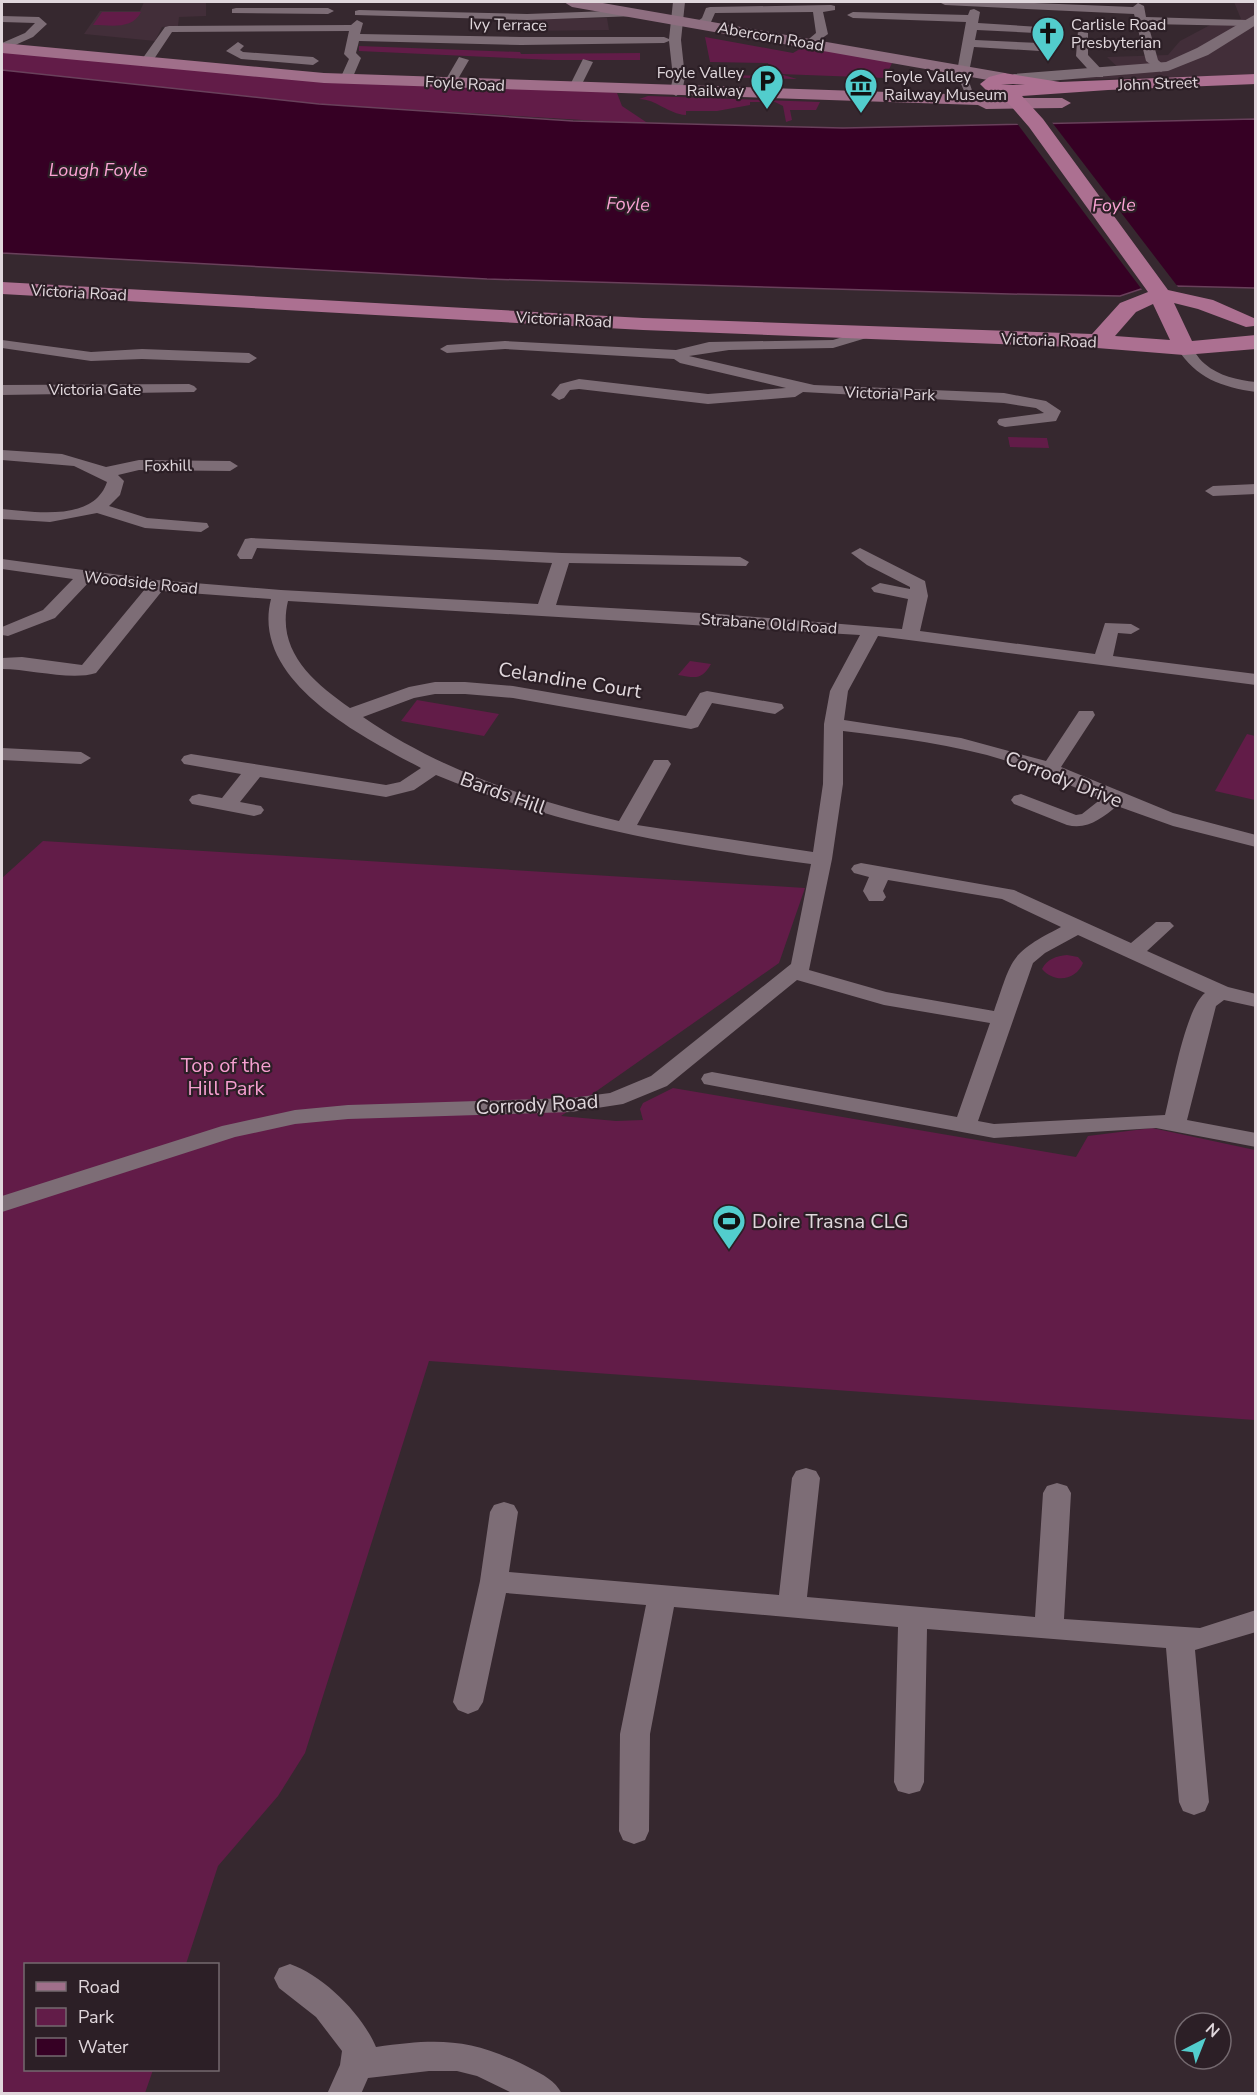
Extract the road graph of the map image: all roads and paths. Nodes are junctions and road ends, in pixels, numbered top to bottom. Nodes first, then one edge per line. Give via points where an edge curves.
1 (572, 2) edge
2 (678, 2) edge
3 (945, 2) edge
4 (975, 2) edge
5 (236, 6) edge
6 (361, 7) edge
7 (831, 8) dead end
8 (627, 9) edge
9 (328, 11) dead end
10 (1140, 11) edge
11 (818, 12) dead end
12 (853, 15) dead end
13 (2, 19) edge
14 (677, 20) junction
15 (1251, 21) edge
16 (973, 22) junction
17 (700, 24) junction
18 (232, 29) junction
19 (1055, 31) dead end
20 (354, 32) junction
21 (1082, 33) dead end
22 (664, 40) dead end
23 (810, 43) junction
24 (969, 43) junction
25 (238, 46) dead end
26 (1040, 47) dead end
27 (2, 48) edge
28 (263, 57) junction
29 (463, 60) dead end
30 (313, 61) dead end
31 (587, 62) dead end
32 (146, 63) junction
33 (1161, 68) junction
34 (247, 71) junction
35 (965, 71) junction
36 (1099, 74) junction
37 (346, 79) junction
38 (1256, 79) edge
39 (451, 81) junction
40 (574, 87) junction
41 (676, 92) junction
42 (1016, 94) junction
43 (1061, 95) junction
44 (1175, 99) dead end
45 (930, 100) junction
46 (973, 100) junction
47 (1096, 101) junction
48 (2, 288) edge
49 (1116, 321) junction
50 (1176, 323) junction
51 (1253, 328) edge
52 (868, 333) junction
53 (1097, 341) junction
54 (2, 344) edge
55 (447, 350) dead end
56 (678, 355) junction
57 (249, 358) dead end
58 (1256, 387) edge
59 (189, 388) dead end
60 (2, 390) edge
61 (814, 390) junction
62 (559, 395) dead end
63 (1005, 422) dead end
64 (2, 455) edge
65 (230, 466) dead end
66 (107, 472) junction
67 (1256, 489) edge
68 (1213, 491) dead end
69 (96, 507) junction
70 (2, 514) edge
71 (201, 526) dead end
72 (860, 553) dead end
73 (246, 555) dead end
74 (561, 558) junction
75 (740, 562) dead end
76 (2, 564) edge
77 (85, 576) junction
78 (157, 585) junction
79 (880, 588) dead end
80 (281, 595) junction
81 (919, 596) junction
82 (545, 610) junction
83 (1131, 629) dead end
84 (872, 630) junction
85 (8, 631) dead end
86 (910, 635) junction
87 (1102, 661) junction
88 (2, 664) edge
89 (1256, 680) edge
90 (775, 708) dead end
91 (1086, 715) dead end
92 (347, 716) junction
93 (834, 724) junction
94 (2, 754) edge
95 (81, 758) dead end
96 (191, 760) dead end
97 (661, 764) dead end
98 (436, 767) junction
99 (1049, 770) junction
100 (254, 771) junction
101 (1115, 798) junction
102 (199, 800) dead end
103 (1021, 800) dead end
104 (227, 805) junction
105 (254, 810) dead end
106 (624, 830) junction
107 (1256, 841) edge
108 (822, 859) junction
109 (876, 897) dead end
110 (1078, 926) junction
111 (1163, 926) dead end
112 (1133, 952) junction
113 (795, 973) junction
114 (1220, 992) junction
115 (1256, 1001) edge
116 (1003, 1018) junction
117 (712, 1079) dead end
118 (1174, 1124) junction
119 (965, 1126) junction
120 (1256, 1140) edge
121 (2, 1204) edge
122 (806, 1478) dead end
123 (1057, 1493) dead end
124 (504, 1512) dead end
125 (494, 1581) junction
126 (662, 1597) junction
127 (792, 1608) junction
128 (913, 1618) junction
129 (1256, 1622) edge
130 (1049, 1629) junction
131 (1179, 1637) junction
132 (468, 1702) dead end
133 (909, 1782) dead end
134 (1194, 1802) dead end
135 (634, 1831) dead end
136 (290, 1978) dead end
137 (351, 2079) edge
138 (544, 2094) edge

1 - 8 main road, Abercorn Road
2 - 14 street
3 - 4 street
4 - 10 street
4 - 16 street
5 - 9 street
5 - 18 street
6 - 8 street via 527,17
6 - 20 street
7 - 17 street via 710,10 707,20
8 - 14 main road, Abercorn Road
10 - 15 street
10 - 33 street via 1152,61
11 - 23 street via 822,34
12 - 16 street
13 - 27 street via 28,18 41,24 29,35
14 - 17 main road, Abercorn Road
14 - 41 street
15 - 33 street via 1181,63
16 - 19 street
16 - 24 street
17 - 23 main road, Abercorn Road
18 - 20 street, Ivy Terrace
18 - 32 street, Ivy Terrace via 169,29
20 - 22 street, Ivy Terrace via 521,41
20 - 37 street via 350,54 354,58
21 - 36 street via 1082,56
23 - 35 main road, Abercorn Road
24 - 26 street
24 - 35 street
25 - 28 street via 232,51
27 - 32 main road, Foyle Road
28 - 30 street
28 - 34 street
29 - 39 street
31 - 40 street
32 - 34 main road, Foyle Road
33 - 36 street
34 - 37 main road, Foyle Road
35 - 42 main road, Abercorn Road
35 - 46 street
36 - 42 street
37 - 39 main road, Foyle Road
38 - 43 highway, John Street
39 - 40 main road, Foyle Road
40 - 41 main road, Foyle Road
41 - 45 main road, Foyle Road
42 - 43 highway
42 - 43 highway, John Street
42 - 45 main road, Foyle Road
42 - 46 main road, Foyle Road
42 - 47 highway, Foyle Road
42 - 50 highway via 1157,289
43 - 47 highway, Foyle Road
44 - 47 highway, Foyle Road
45 - 46 main road, Foyle Road
48 - 52 highway, Victoria Road
49 - 50 highway via 1132,314
49 - 50 highway via 1132,304 1151,298
49 - 53 highway
50 - 51 highway
50 - 51 highway
50 - 51 highway via 1220,332
50 - 53 highway, Victoria Road via 1126,343
50 - 58 street via 1198,368 1212,378
52 - 53 highway, Victoria Road
52 - 56 street, Victoria Park via 834,344 711,347 688,349
54 - 57 street, Victoria Gate via 106,357 142,354
55 - 56 street, Victoria Park via 505,345
56 - 61 street, Victoria Park via 685,360
59 - 60 street, Victoria Gate
61 - 62 street via 708,399 579,384 565,387
61 - 63 street, Victoria Park via 1004,398 1040,404 1053,411 1050,418
64 - 66 street via 70,460
65 - 66 street, Foxhill via 139,465
66 - 69 street, Foxhill via 116,481 116,490
67 - 68 street
69 - 70 street, Foxhill via 67,516 33,518
69 - 71 street via 145,523
72 - 81 street via 907,575 919,585
73 - 74 street via 251,543
74 - 75 street
74 - 82 street
76 - 77 street, Woodside Road
77 - 78 street, Woodside Road
77 - 85 street via 50,614
78 - 80 street, Woodside Road
78 - 88 street via 89,669
79 - 81 street
80 - 82 street, Strabane Old Road
80 - 92 street, Bards Hill via 274,633 288,663
81 - 86 street
82 - 84 street, Strabane Old Road
83 - 87 street via 1111,627
84 - 86 street, Strabane Old Road
84 - 93 street via 839,691
86 - 87 street, Strabane Old Road
87 - 89 street, Strabane Old Road
90 - 92 street, Celandine Court via 707,697 691,723 513,692 435,688 409,693
91 - 99 street
92 - 98 street, Bards Hill
93 - 99 street, Corrody Drive via 944,740
93 - 108 street via 833,784
94 - 95 street
96 - 100 street
97 - 106 street
98 - 100 street via 407,786 386,791
98 - 106 street, Bards Hill via 520,802
99 - 101 street, Corrody Drive
100 - 104 street
101 - 103 street via 1088,819 1074,821
101 - 107 street, Corrody Drive via 1191,825
102 - 104 street
104 - 105 street
106 - 108 street, Bards Hill
108 - 113 street via 801,966
109 - 110 street via 871,870 1007,894
110 - 112 street
110 - 116 street via 1023,960
111 - 112 street
112 - 114 street
113 - 116 street via 884,999
113 - 121 street, Corrody Road via 659,1081 615,1099 571,1105 295,1117 230,1131
114 - 115 street
114 - 118 street via 1206,1003
116 - 119 street
117 - 119 street via 747,1077
118 - 119 street via 1137,1121 994,1131
118 - 120 street
122 - 127 street
123 - 130 street
124 - 125 street
125 - 126 street
125 - 132 street
126 - 127 street
126 - 135 street via 635,1734
127 - 128 street
128 - 130 street
128 - 133 street
129 - 131 street via 1200,1639
130 - 131 street
131 - 134 street
136 - 137 street via 328,2007 359,2047
137 - 138 street via 413,2057 466,2058 512,2074

